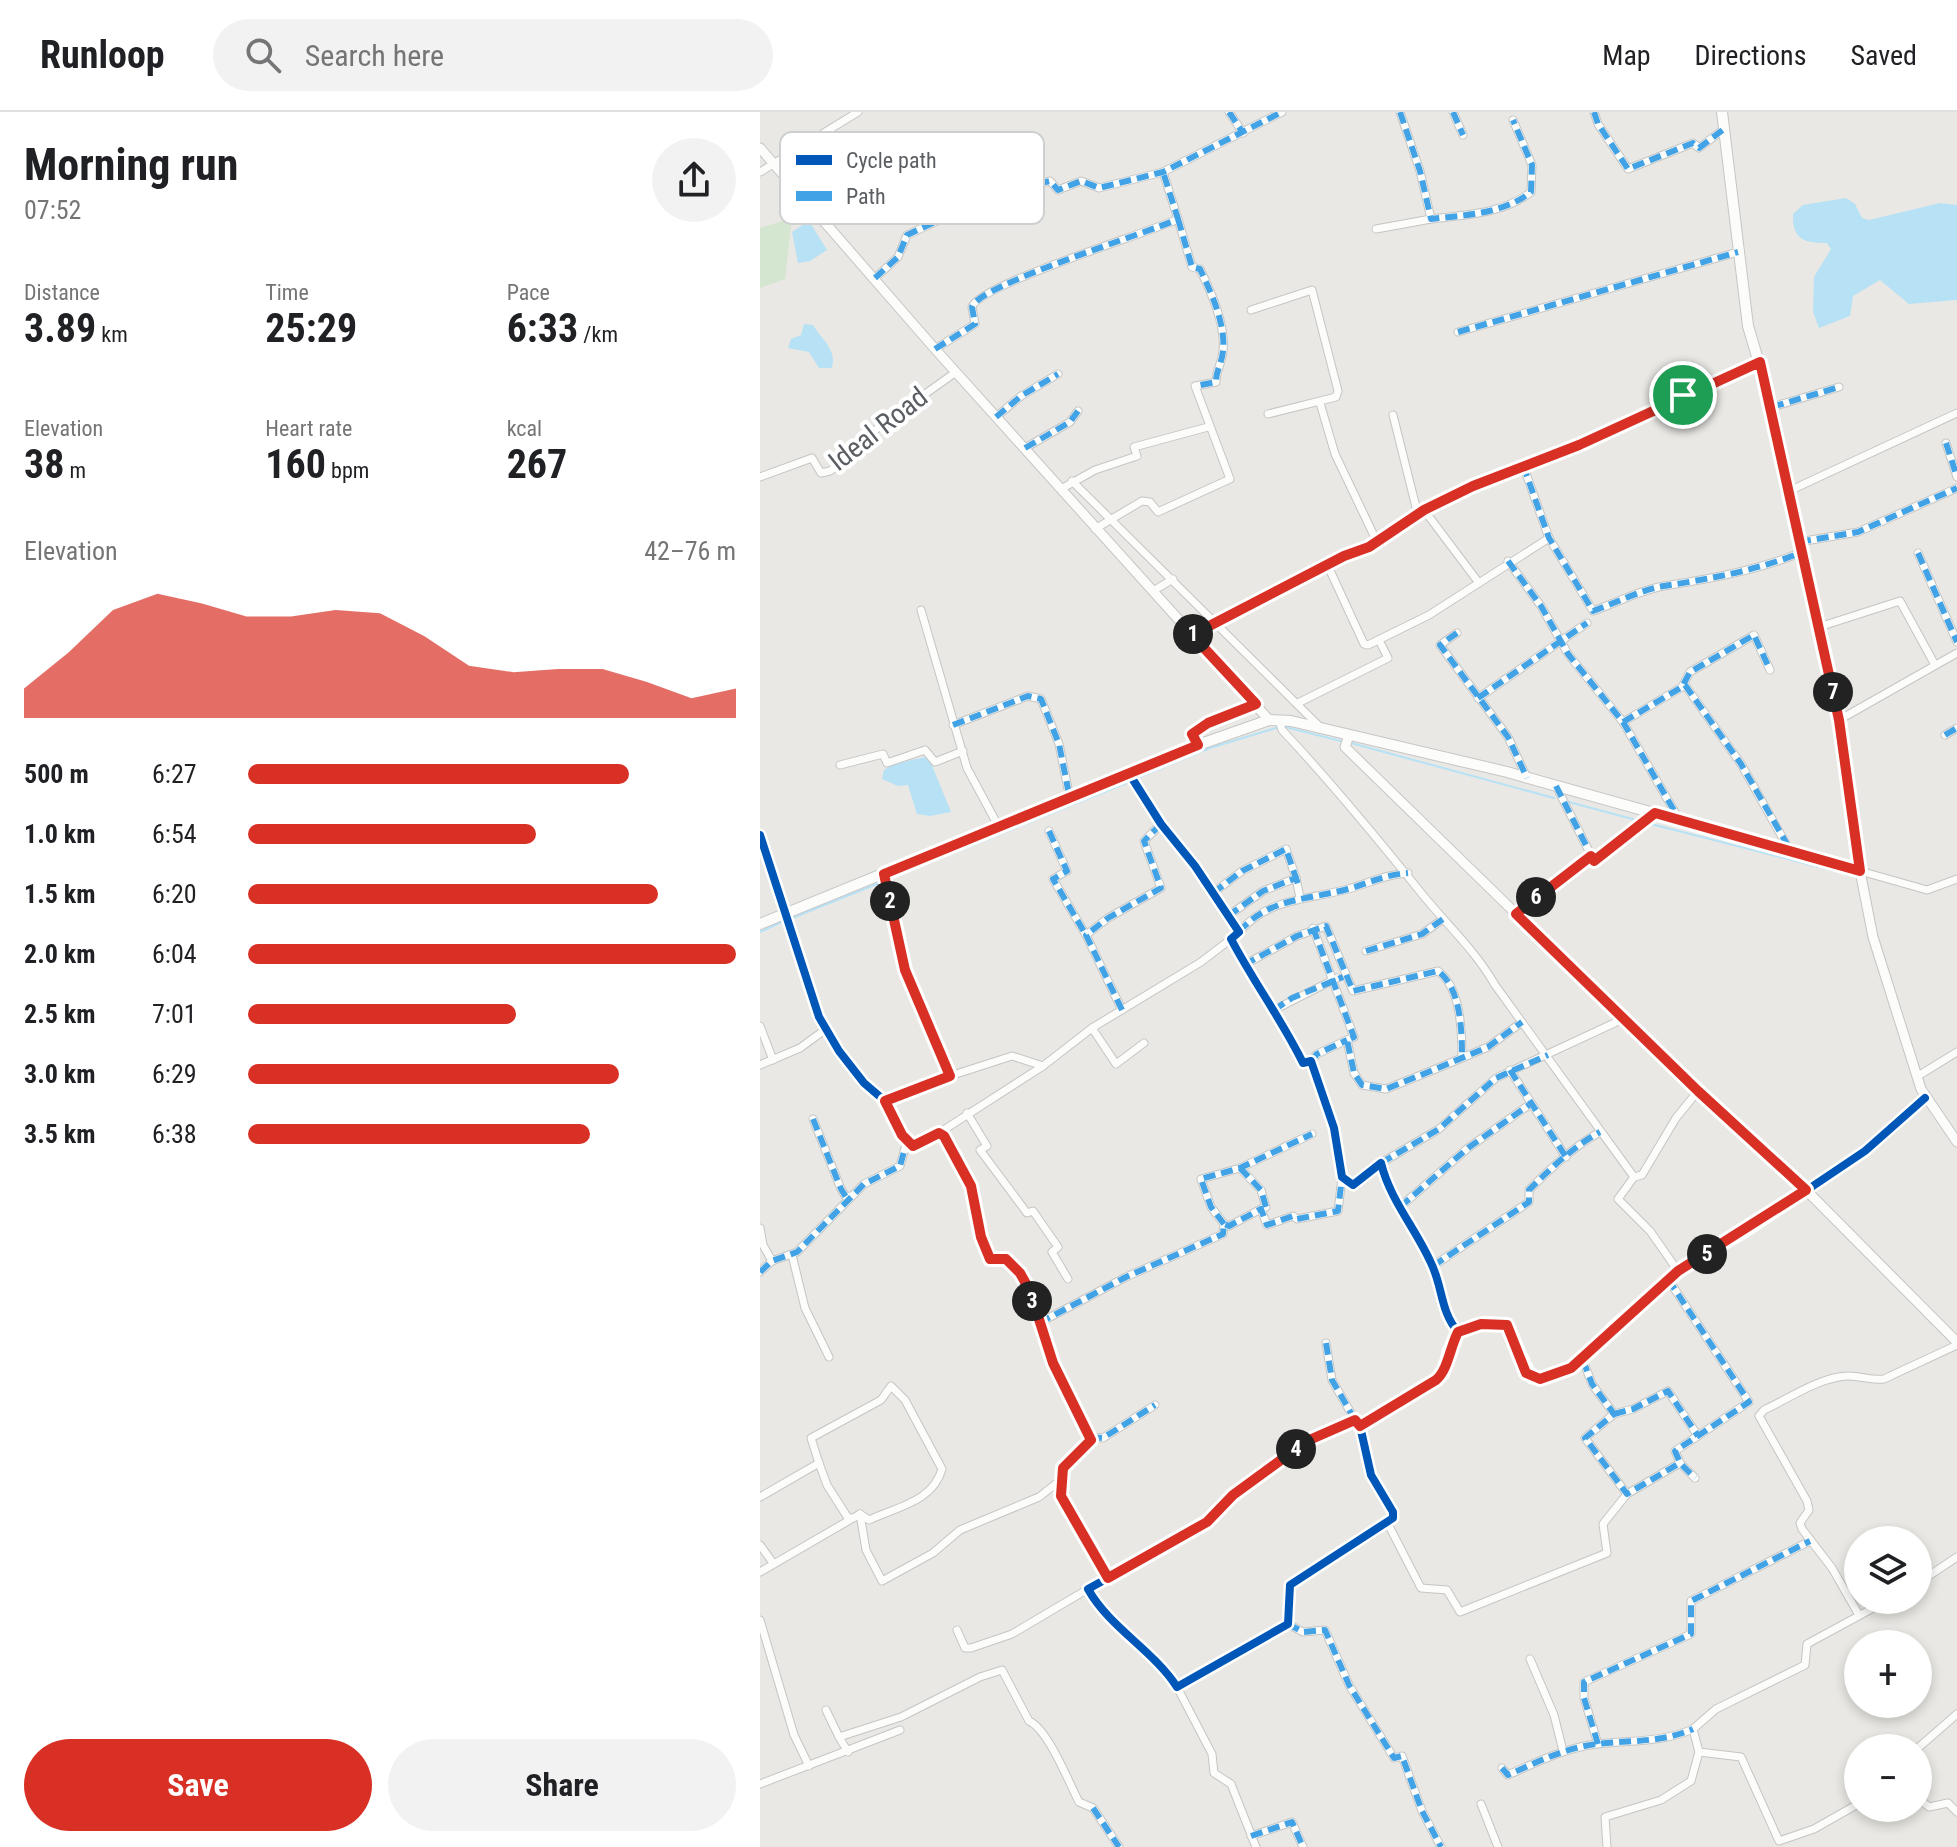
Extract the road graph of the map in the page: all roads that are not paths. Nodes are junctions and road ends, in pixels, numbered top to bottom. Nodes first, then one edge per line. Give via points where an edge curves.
1 (858, 112) edge
2 (1229, 112) edge
3 (1282, 112) edge
4 (1400, 112) edge
5 (1453, 112) edge
6 (1594, 112) edge
7 (1722, 112) edge
8 (1513, 120) dead end
9 (1724, 129) junction
10 (826, 132) edge
11 (1243, 133) junction
12 (1463, 135) dead end
13 (760, 148) edge
14 (780, 161) edge
15 (772, 166) junction
16 (760, 172) edge
17 (1163, 172) junction
18 (780, 175) edge
19 (1044, 182) edge
20 (1178, 219) junction
21 (1431, 219) junction
22 (825, 224) edge
23 (931, 224) edge
24 (1376, 229) dead end
25 (1738, 252) junction
26 (875, 278) junction
27 (1251, 310) dead end
28 (1458, 332) dead end
29 (935, 349) junction
30 (1760, 362) junction
31 (956, 372) junction
32 (1058, 374) dead end
33 (1839, 387) dead end
34 (1320, 403) junction
35 (1772, 407) junction
36 (1078, 411) dead end
37 (1957, 413) edge
38 (1268, 414) dead end
39 (1393, 415) dead end
40 (996, 417) junction
41 (1208, 427) junction
42 (1946, 443) dead end
43 (1025, 448) junction
44 (1523, 465) junction
45 (760, 477) edge
46 (1957, 477) edge
47 (1072, 481) junction
48 (1957, 488) edge
49 (1061, 489) junction
50 (1789, 491) junction
51 (1421, 513) junction
52 (1110, 519) junction
53 (1095, 529) junction
54 (1549, 538) junction
55 (1377, 542) junction
56 (1801, 547) junction
57 (1918, 553) dead end
58 (1508, 561) junction
59 (1327, 564) junction
60 (1173, 579) junction
61 (1479, 583) junction
62 (1153, 591) junction
63 (921, 610) dead end
64 (1216, 621) junction
65 (1587, 623) dead end
66 (1819, 627) junction
67 (1457, 633) dead end
68 (1192, 635) junction
69 (1379, 640) junction
70 (1560, 641) junction
71 (1957, 642) edge
72 (1957, 653) edge
73 (1935, 665) junction
74 (1770, 670) dead end
75 (1685, 685) junction
76 (1478, 698) junction
77 (1298, 703) junction
78 (1256, 704) junction
79 (1839, 720) junction
80 (1623, 722) junction
81 (1278, 723) junction
82 (953, 725) junction
83 (1320, 727) junction
84 (1957, 728) edge
85 (1945, 735) dead end
86 (1347, 740) junction
87 (1198, 745) junction
88 (963, 751) junction
89 (840, 765) dead end
90 (1527, 778) junction
91 (1132, 779) junction
92 (1556, 786) junction
93 (1070, 799) junction
94 (1655, 813) junction
95 (1680, 821) junction
96 (1161, 824) junction
97 (995, 829) junction
98 (1049, 831) dead end
99 (760, 835) edge
100 (1792, 853) junction
101 (1591, 856) junction
102 (1860, 871) junction
103 (1408, 873) junction
104 (884, 874) junction
105 (1296, 878) junction
106 (1957, 879) edge
107 (1213, 893) junction
108 (1300, 898) junction
109 (787, 913) junction
110 (1516, 914) junction
111 (1228, 916) junction
112 (1443, 919) junction
113 (760, 924) edge
114 (1313, 928) junction
115 (1239, 932) junction
116 (1086, 935) junction
117 (1231, 939) junction
118 (1366, 951) dead end
119 (1244, 965) junction
120 (1347, 976) junction
121 (1335, 978) junction
122 (1122, 1010) junction
123 (1274, 1010) junction
124 (1623, 1019) junction
125 (1522, 1022) junction
126 (760, 1026) edge
127 (1092, 1028) junction
128 (826, 1029) junction
129 (1347, 1040) junction
130 (1144, 1043) dead end
131 (1957, 1052) edge
132 (1548, 1055) junction
133 (1462, 1058) junction
134 (773, 1060) junction
135 (1311, 1061) junction
136 (760, 1065) edge
137 (1043, 1066) junction
138 (1510, 1070) junction
139 (950, 1076) junction
140 (1918, 1076) junction
141 (1698, 1091) junction
142 (1925, 1098) junction
143 (885, 1101) junction
144 (1529, 1105) junction
145 (967, 1113) junction
146 (813, 1119) dead end
147 (1600, 1132) junction
148 (939, 1133) junction
149 (1312, 1134) dead end
150 (907, 1141) junction
151 (1957, 1142) edge
152 (1566, 1157) junction
153 (1381, 1163) junction
154 (1240, 1168) junction
155 (1342, 1177) junction
156 (1634, 1177) junction
157 (1806, 1190) junction
158 (851, 1196) junction
159 (1400, 1207) junction
160 (1261, 1209) junction
161 (1224, 1224) junction
162 (760, 1228) edge
163 (792, 1255) junction
164 (772, 1261) junction
165 (1433, 1266) junction
166 (1678, 1271) junction
167 (760, 1272) edge
168 (1068, 1279) dead end
169 (1668, 1279) junction
170 (1039, 1323) junction
171 (1458, 1332) junction
172 (1326, 1343) dead end
173 (1957, 1343) edge
174 (829, 1357) dead end
175 (1583, 1360) junction
176 (1155, 1405) dead end
177 (1614, 1414) junction
178 (1357, 1423) junction
179 (1698, 1436) junction
180 (1090, 1437) junction
181 (819, 1463) junction
182 (1680, 1463) junction
183 (1695, 1478) dead end
184 (1062, 1479) junction
185 (1627, 1494) junction
186 (760, 1497) edge
187 (857, 1516) junction
188 (1388, 1524) junction
189 (1810, 1541) junction
190 (760, 1545) edge
191 (1957, 1557) edge
192 (773, 1563) junction
193 (760, 1572) edge
194 (1932, 1574) edge
195 (1108, 1578) junction
196 (1088, 1589) junction
197 (1859, 1615) joint
198 (760, 1620) edge
199 (1288, 1624) junction
200 (957, 1630) dead end
201 (1530, 1659) dead end
202 (1177, 1687) junction
203 (826, 1710) dead end
204 (1957, 1714) edge
205 (1693, 1729) junction
206 (900, 1730) dead end
207 (1932, 1736) edge
208 (839, 1737) junction
209 (1598, 1744) junction
210 (1563, 1751) junction
211 (848, 1752) junction
212 (1699, 1752) junction
213 (809, 1766) junction
214 (1502, 1768) dead end
215 (760, 1784) edge
216 (1481, 1804) dead end
217 (1932, 1806) edge
218 (1844, 1812) edge
219 (1957, 1812) edge
220 (1251, 1836) junction
221 (1495, 1846) edge
222 (1119, 1847) edge
223 (1256, 1847) edge
224 (1303, 1847) edge
225 (1441, 1847) edge
226 (1607, 1847) edge

1 - 10 street
2 - 11 street
3 - 11 street
4 - 21 street
5 - 12 street
6 - 9 street via 1628,169 1683,145 1699,148
7 - 9 main road
8 - 21 street via 1532,165 1531,192 1518,203
9 - 25 main road
11 - 17 street
13 - 15 street
14 - 15 street
15 - 16 street
15 - 18 street
17 - 19 street via 1093,189 1081,181 1058,190 1050,181
17 - 20 street
20 - 29 street via 981,295 972,307 975,324
20 - 41 street via 1192,267 1200,269 1209,288 1224,348 1216,382 1195,386
21 - 24 street
22 - 26 street
23 - 26 street via 907,235 898,257
25 - 28 street
25 - 30 main road via 1748,326
26 - 29 street
27 - 34 street via 1312,290 1338,391
29 - 31 street
30 - 35 main road
30 - 44 street
31 - 40 street
31 - 45 street, Ideal Road via 874,431 874,437 830,471 821,473 812,458
32 - 40 street
33 - 35 street
34 - 38 street
34 - 55 street via 1335,454
35 - 50 main road
36 - 43 street via 1070,422
37 - 50 street
39 - 51 street
40 - 43 street
41 - 47 street via 1134,447 1137,456
41 - 52 street via 1229,481 1158,512 1146,500
42 - 46 street
43 - 49 street
44 - 51 street
44 - 54 street
47 - 49 street
47 - 52 street
48 - 56 street via 1858,532
49 - 53 street
50 - 56 main road
51 - 55 street
51 - 61 street
52 - 53 street
52 - 60 street
53 - 62 street
54 - 56 street via 1593,611 1665,586 1774,564
54 - 58 street
55 - 59 street
56 - 66 main road
57 - 71 street
58 - 61 street
58 - 70 street
59 - 64 street
59 - 69 street via 1364,644
60 - 62 street
60 - 64 street
61 - 69 street
62 - 68 street
63 - 82 street
64 - 68 street
64 - 77 street
65 - 70 street
66 - 73 street via 1900,601
66 - 79 main road
67 - 76 street via 1440,645
68 - 78 street
69 - 77 street via 1388,658
70 - 76 street
70 - 80 street
72 - 73 street
73 - 79 street
74 - 75 street via 1754,635 1690,672
75 - 80 street
75 - 100 street via 1741,764
76 - 90 street via 1508,737
77 - 83 street
78 - 81 street
78 - 87 street via 1192,734
79 - 102 main road
80 - 95 street
81 - 83 main road
81 - 87 main road
81 - 103 street
82 - 88 street
82 - 93 street via 1028,696 1041,699 1059,744
83 - 86 main road
84 - 85 street
86 - 90 main road
86 - 110 street
87 - 91 main road
88 - 89 street via 935,762 925,750 887,763 883,754
88 - 97 street
90 - 92 main road
91 - 93 main road
91 - 96 street
92 - 94 main road
92 - 101 street
93 - 97 main road
94 - 95 main road
94 - 101 street via 1594,861
95 - 100 main road
96 - 107 street
96 - 116 street via 1144,841 1161,888
97 - 104 main road
98 - 116 street via 1067,871 1053,879
99 - 109 street
100 - 102 main road
101 - 110 street
102 - 106 street via 1927,890
102 - 140 street via 1873,937
103 - 108 street via 1381,875 1348,889
103 - 112 street
104 - 109 main road
104 - 139 street via 905,970
105 - 107 street via 1286,849
105 - 108 street
105 - 111 street via 1263,891
107 - 111 street
108 - 115 street via 1262,911
109 - 113 main road
109 - 128 street via 809,991
110 - 124 street
111 - 115 street
112 - 118 street via 1412,938
112 - 125 street via 1479,957
114 - 119 street
114 - 120 street via 1328,928
114 - 121 street
115 - 117 street
116 - 122 street
117 - 119 street
117 - 122 street
119 - 123 street
120 - 121 street
120 - 133 street via 1353,991 1438,971 1448,979 1457,1008
121 - 123 street
121 - 129 street via 1354,1037
122 - 127 street
123 - 135 street via 1303,1063
124 - 132 street
124 - 141 street
125 - 132 street
125 - 133 street via 1501,1040
126 - 134 street
127 - 130 street via 1116,1064
127 - 137 street
128 - 134 street
128 - 143 street via 864,1083
129 - 133 street via 1357,1079 1377,1090
129 - 135 street
131 - 140 street
132 - 138 street
132 - 147 street
134 - 136 street
135 - 155 street via 1327,1102
137 - 139 street via 1012,1056
137 - 145 street
138 - 144 street
138 - 153 street via 1439,1129
139 - 143 street
140 - 142 street
141 - 156 street via 1642,1175
141 - 157 street
142 - 151 street
142 - 157 street via 1865,1151
143 - 150 street
144 - 152 street
144 - 159 street via 1468,1148
145 - 148 street
145 - 168 street via 987,1146 980,1150 1052,1237 1058,1247 1052,1252
146 - 158 street via 841,1189
147 - 152 street
147 - 156 street
148 - 150 street via 913,1146
148 - 170 street via 971,1186 990,1259 1013,1264 1030,1291
149 - 154 street
150 - 158 street via 900,1166
152 - 165 street via 1529,1190 1529,1202
153 - 155 street via 1353,1185
153 - 159 street
154 - 160 street via 1261,1190 1266,1207
154 - 161 street via 1201,1179
155 - 160 street via 1338,1211 1267,1225
156 - 166 street via 1618,1199 1650,1231
157 - 166 street
157 - 173 street
158 - 163 street
159 - 165 street
160 - 161 street
161 - 170 street via 1223,1234
162 - 164 street
163 - 164 street
163 - 174 street via 805,1308
164 - 167 street
165 - 171 street via 1447,1320
166 - 169 street
169 - 175 street
169 - 179 street via 1749,1402
170 - 180 street
171 - 175 street via 1481,1324 1507,1325 1532,1378 1556,1375
171 - 178 street via 1444,1374
172 - 178 street via 1332,1380
173 - 189 street via 1884,1379 1847,1376 1761,1414 1759,1419 1807,1501 1809,1510 1800,1523
175 - 177 street via 1592,1384
176 - 180 street via 1103,1438
177 - 179 street via 1668,1391
177 - 185 street via 1585,1438
178 - 188 street via 1366,1464 1393,1512
178 - 195 street via 1307,1441 1233,1495 1207,1522
179 - 182 street via 1675,1451
180 - 184 street via 1063,1468
181 - 186 street
181 - 187 street via 848,1518
181 - 187 street via 811,1438 881,1400 891,1386 905,1400 942,1469 939,1479 931,1491 892,1512 869,1520
182 - 183 street
182 - 185 street
184 - 187 street via 1039,1497 960,1530 933,1553 882,1581
184 - 195 street via 1061,1496
185 - 188 street via 1603,1524 1607,1553 1460,1612 1447,1590 1421,1588
187 - 192 street
188 - 199 street via 1290,1585
189 - 197 street
189 - 209 street via 1691,1601 1691,1634 1584,1682
190 - 192 street
191 - 194 street
192 - 193 street
195 - 196 street
196 - 200 street via 1012,1634 971,1648 965,1648
196 - 202 street via 1105,1614 1129,1632
197 - 205 street via 1807,1644 1805,1665 1716,1709
198 - 213 street via 794,1735
199 - 202 street
199 - 225 street via 1303,1632 1325,1630 1349,1685 1394,1758 1402,1756
201 - 210 street
202 - 220 street via 1212,1754 1214,1773 1231,1784
203 - 208 street
204 - 207 street
205 - 209 street via 1655,1740
205 - 212 street
206 - 211 street
208 - 211 street
208 - 222 street via 901,1717 1002,1670 1079,1802 1093,1808
209 - 210 street
210 - 214 street via 1508,1775
211 - 213 street
212 - 218 street via 1741,1757 1779,1841
212 - 226 street via 1691,1781 1661,1800 1605,1817
213 - 215 street
216 - 221 street
217 - 219 street via 1948,1803
220 - 223 street
220 - 224 street via 1292,1822

